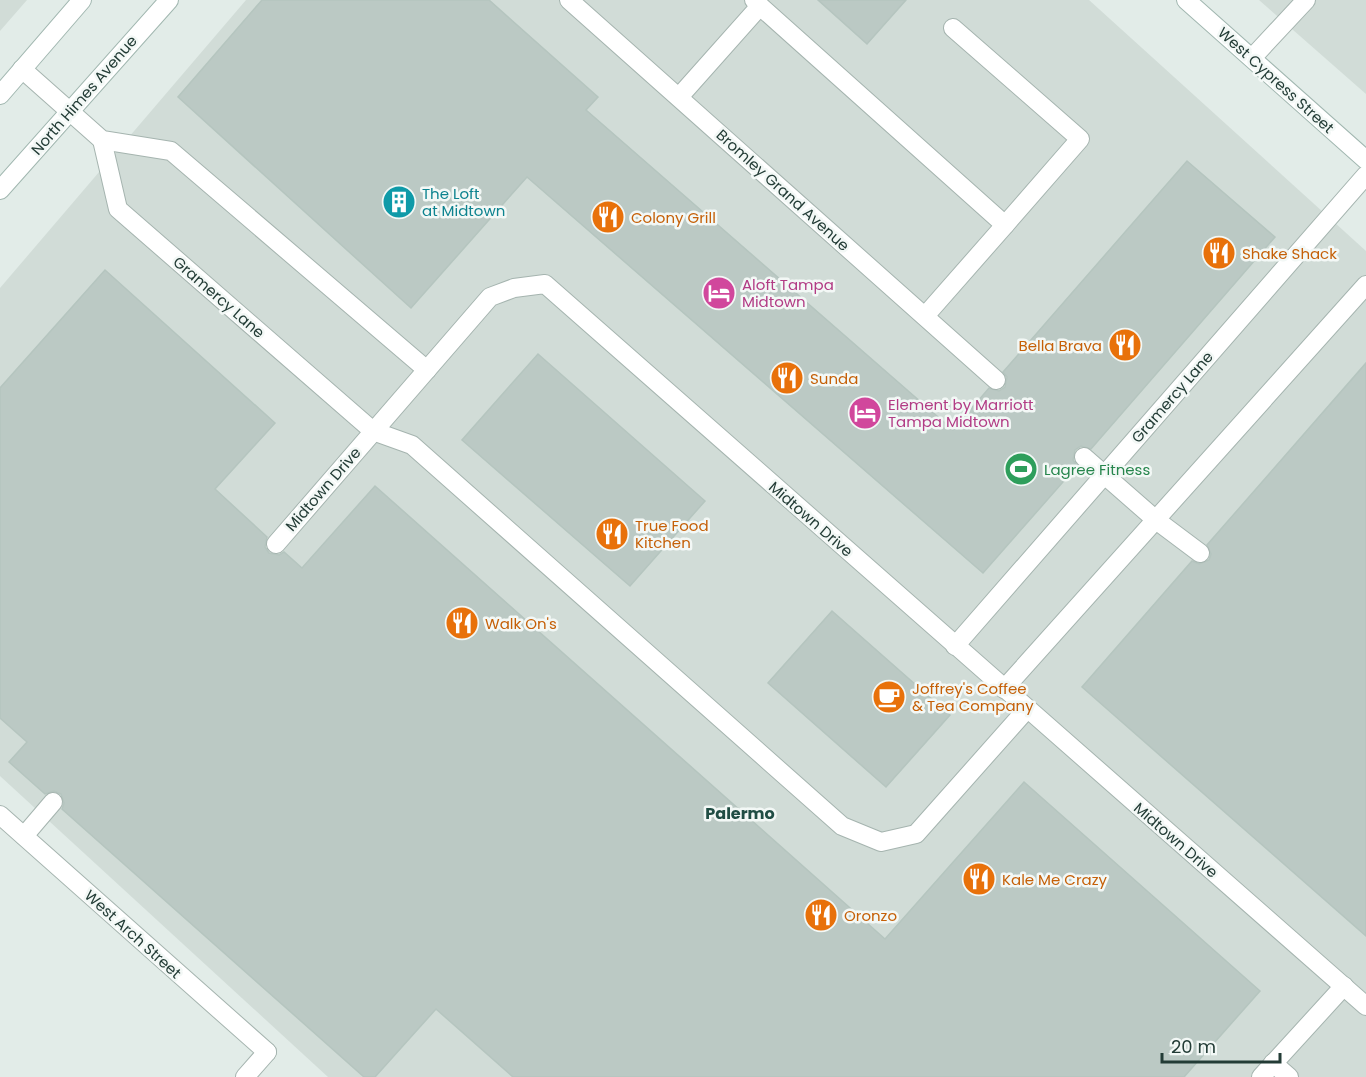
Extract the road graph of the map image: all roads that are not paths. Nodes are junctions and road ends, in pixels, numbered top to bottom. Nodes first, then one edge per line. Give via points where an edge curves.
1 (82, 0) edge
2 (169, 0) edge
3 (569, 0) edge
4 (1186, 0) edge
5 (1306, 0) edge
6 (757, 3) edge
7 (953, 27) dead end
8 (1251, 58) junction
9 (22, 69) junction
10 (0, 95) edge
11 (679, 98) junction
12 (70, 111) junction
13 (102, 140) junction
14 (1366, 159) edge
15 (1366, 175) edge
16 (0, 190) edge
17 (1005, 225) junction
18 (1366, 285) edge
19 (925, 316) junction
20 (427, 370) junction
21 (996, 380) dead end
22 (373, 431) junction
23 (1084, 457) dead end
24 (1105, 474) junction
25 (1156, 520) junction
26 (276, 544) dead end
27 (1200, 553) dead end
28 (955, 646) junction
29 (1005, 689) junction
30 (1027, 709) junction
31 (53, 802) dead end
32 (0, 815) edge
33 (24, 836) junction
34 (1344, 986) junction
35 (1366, 1006) edge
36 (1267, 1070) edge
37 (245, 1077) edge
38 (1289, 1077) edge

1 - 9 street
2 - 12 street, North Himes Avenue
3 - 11 street, Bromley Grand Avenue
4 - 8 street, West Cypress Street
5 - 8 street
6 - 11 street
6 - 17 street
7 - 17 street via 1080,139
8 - 14 street, West Cypress Street
9 - 10 street
9 - 12 street
11 - 19 street, Bromley Grand Avenue
12 - 13 street
12 - 16 street, North Himes Avenue
13 - 20 street via 171,151
13 - 22 street, Gramercy Lane via 118,209
15 - 24 street, Gramercy Lane
17 - 19 street
18 - 25 street
19 - 21 street, Bromley Grand Avenue
20 - 22 street, Midtown Drive
20 - 28 street, Midtown Drive via 490,297 514,288 545,284
22 - 26 street, Midtown Drive
22 - 30 street via 412,445 842,826 880,842 916,834
23 - 24 street
24 - 25 street
24 - 28 street, Gramercy Lane
25 - 27 street
25 - 29 street
28 - 29 street, Midtown Drive
29 - 30 street, Midtown Drive
30 - 34 street, Midtown Drive
31 - 33 street
32 - 33 street, West Arch Street
33 - 37 street, West Arch Street via 267,1052
34 - 35 street, Midtown Drive
34 - 36 street
36 - 38 street

